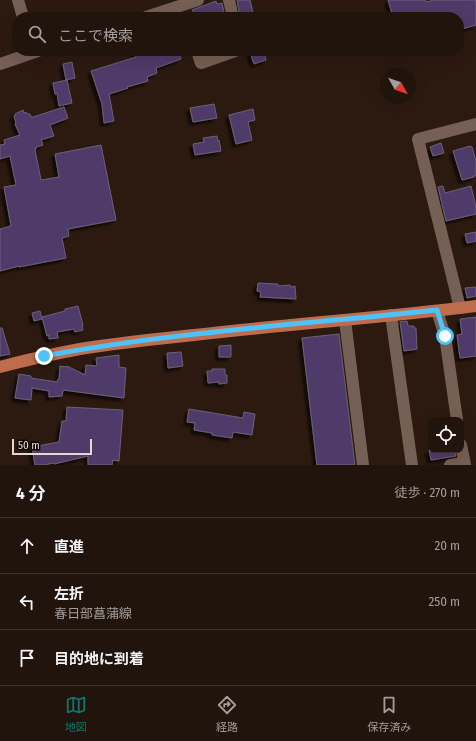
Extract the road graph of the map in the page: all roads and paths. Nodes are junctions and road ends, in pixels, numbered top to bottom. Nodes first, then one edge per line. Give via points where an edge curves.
1 (18, 0) edge
2 (198, 0) edge
3 (229, 0) edge
4 (182, 11) edge
5 (22, 12) edge
6 (232, 12) edge
7 (23, 56) edge
8 (198, 56) edge
9 (221, 56) edge
10 (0, 64) edge
11 (476, 124) edge
12 (476, 306) edge
13 (460, 308) junction
14 (437, 310) junction
15 (391, 315) junction
16 (345, 320) junction
17 (0, 367) edge
18 (457, 417) edge
19 (462, 453) edge
20 (464, 464) edge
21 (363, 465) edge
22 (412, 465) edge
23 (450, 465) edge

1 - 5 street
2 - 4 street
3 - 6 street
7 - 10 street
8 - 9 street via 201,63
11 - 13 street via 418,139
12 - 13 main road
13 - 14 main road
14 - 15 main road
14 - 18 street via 445,336
15 - 16 main road
15 - 22 street
16 - 17 main road via 138,341 80,349
16 - 21 street
19 - 20 street
20 - 23 street

